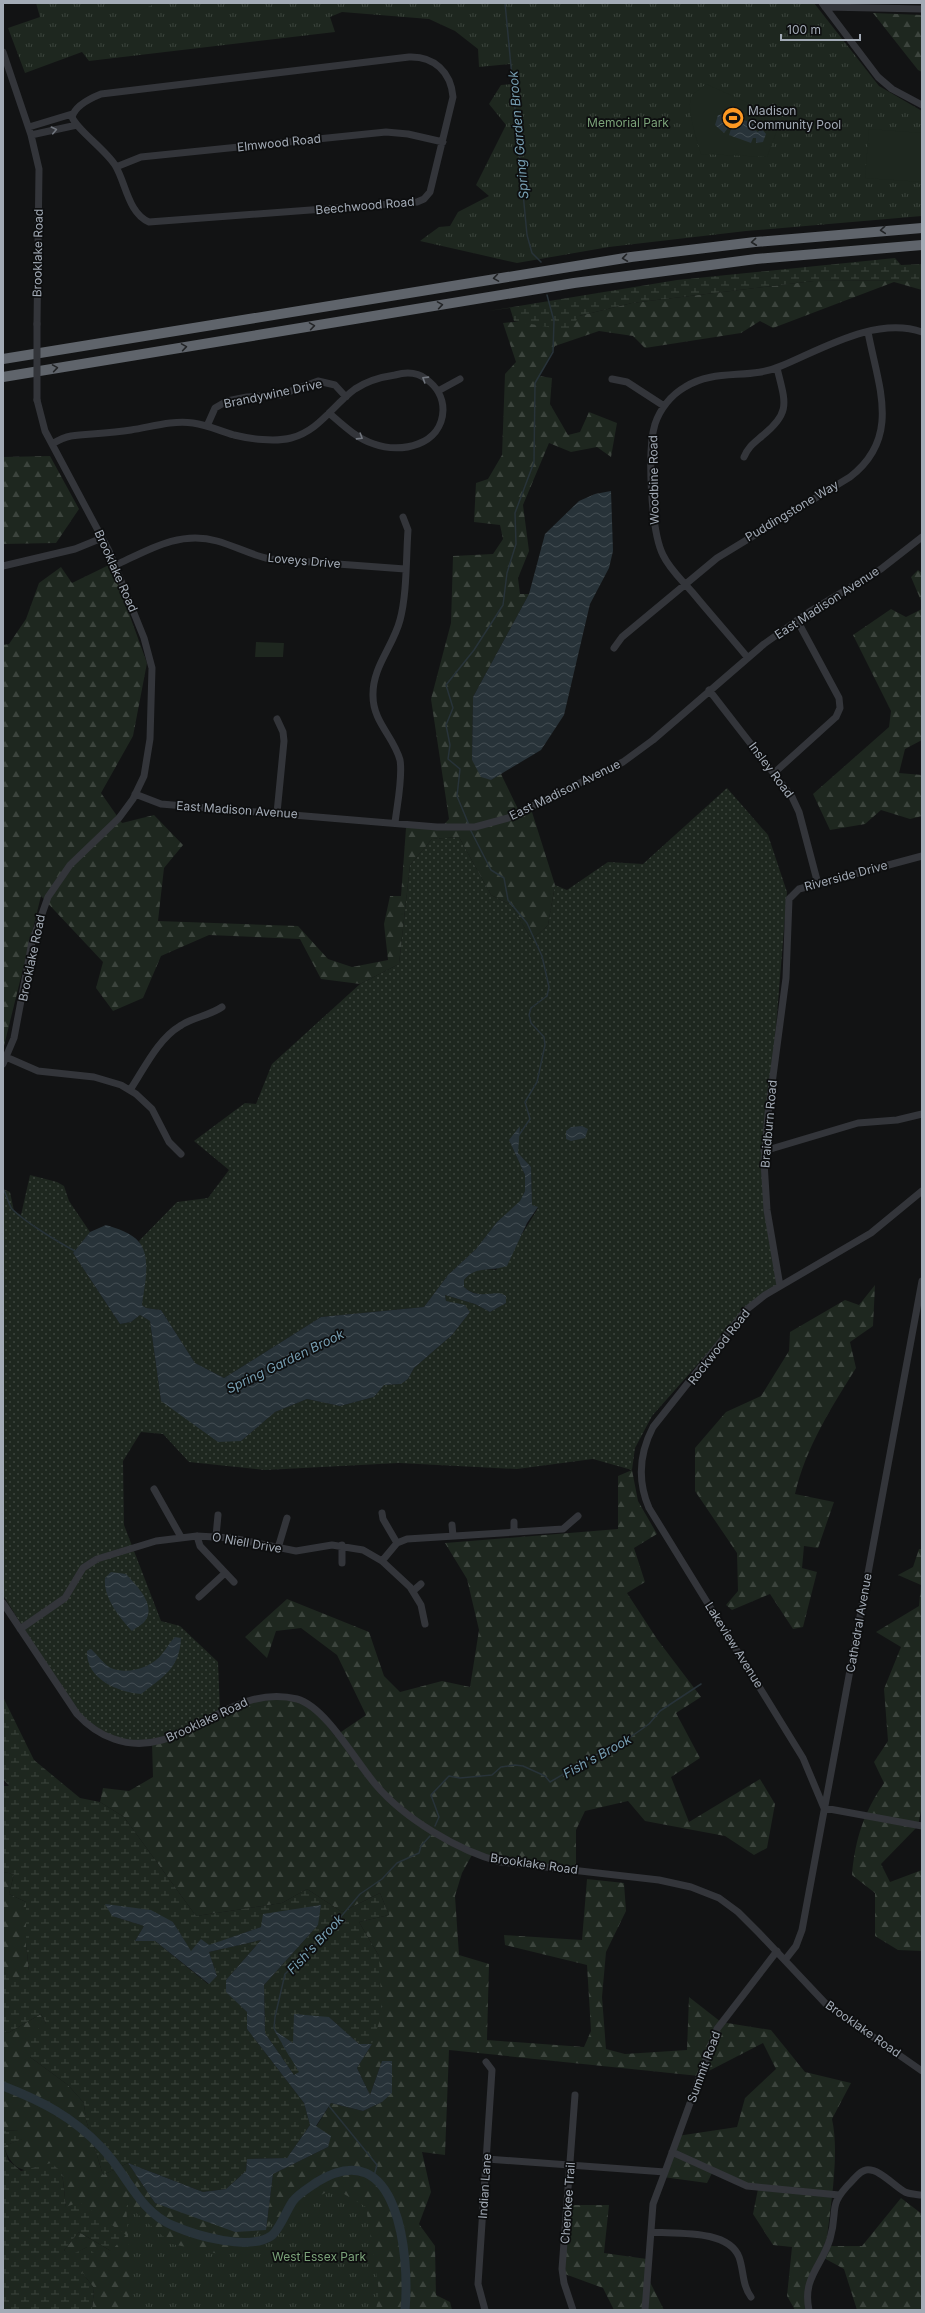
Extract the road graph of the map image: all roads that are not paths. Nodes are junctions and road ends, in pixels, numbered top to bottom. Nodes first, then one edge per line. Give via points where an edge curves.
1 (823, 5) edge
2 (922, 9) edge
3 (3, 52) edge
4 (922, 105) edge
5 (72, 114) junction
6 (77, 126) junction
7 (29, 127) junction
8 (32, 135) junction
9 (443, 142) junction
10 (116, 167) junction
11 (922, 228) edge
12 (922, 245) edge
13 (868, 332) junction
14 (922, 332) edge
15 (3, 359) edge
16 (777, 368) junction
17 (3, 377) edge
18 (460, 379) dead end
19 (612, 379) dead end
20 (438, 392) junction
21 (346, 397) junction
22 (664, 406) junction
23 (329, 413) junction
24 (207, 426) junction
25 (52, 444) junction
26 (744, 457) dead end
27 (403, 517) dead end
28 (922, 537) edge
29 (102, 538) junction
30 (116, 565) junction
31 (3, 566) edge
32 (405, 569) junction
33 (685, 584) junction
34 (797, 620) junction
35 (614, 648) dead end
36 (748, 658) junction
37 (709, 690) junction
38 (277, 719) dead end
39 (774, 773) junction
40 (136, 794) junction
41 (277, 813) junction
42 (395, 823) junction
43 (922, 856) edge
44 (818, 884) junction
45 (787, 961) joint
46 (222, 1007) dead end
47 (5, 1060) edge
48 (130, 1090) junction
49 (922, 1114) edge
50 (764, 1151) junction
51 (181, 1154) dead end
52 (922, 1190) edge
53 (922, 1281) edge
54 (780, 1286) junction
55 (642, 1484) joint
56 (154, 1489) dead end
57 (382, 1513) dead end
58 (218, 1515) dead end
59 (578, 1516) dead end
60 (287, 1518) dead end
61 (514, 1522) dead end
62 (452, 1525) dead end
63 (514, 1532) junction
64 (198, 1536) junction
65 (216, 1536) junction
66 (453, 1536) junction
67 (181, 1537) junction
68 (397, 1543) junction
69 (342, 1545) junction
70 (278, 1548) junction
71 (382, 1560) junction
72 (342, 1563) dead end
73 (225, 1573) junction
74 (234, 1582) dead end
75 (421, 1584) dead end
76 (413, 1591) junction
77 (199, 1597) dead end
78 (3, 1603) edge
79 (425, 1624) dead end
80 (20, 1628) junction
81 (824, 1808) junction
82 (922, 1826) edge
83 (777, 1952) junction
84 (785, 1960) junction
85 (486, 2062) dead end
86 (922, 2071) edge
87 (575, 2095) dead end
88 (672, 2152) junction
89 (486, 2159) junction
90 (571, 2165) junction
91 (665, 2172) junction
92 (838, 2195) junction
93 (920, 2195) dead end
94 (651, 2232) junction
95 (751, 2298) dead end
96 (485, 2310) edge
97 (573, 2310) edge
98 (645, 2310) edge
99 (810, 2310) edge

1 - 2 street
1 - 4 street via 878,77
3 - 7 street, Brooklake Road
5 - 6 street, Beechwood Road
5 - 7 street, Beechwood Road
5 - 9 street, Beechwood Road via 101,94 414,56 434,62 444,71 451,83 453,104
8 -> 6 street
6 - 10 street, Beechwood Road via 102,147
7 - 8 street, Brooklake Road
8 - 25 street, Brooklake Road, bridge via 39,169 38,400 41,421
9 - 10 street, Elmwood Road via 386,132 141,157
9 - 10 street, Beechwood Road via 430,192 417,202 164,222 149,222 139,216
11 -> 15 highway via 755,242 616,259
17 -> 12 highway via 574,283 756,258
13 - 14 street, Woodbine Road via 895,328
13 - 16 street, Woodbine Road
13 - 33 street, Puddingstone Way via 883,417 880,436 872,453 850,477 740,542
16 - 22 street, Woodbine Road via 750,374 718,375 699,380 683,388
16 - 26 street via 785,400 784,412 778,422 750,446
18 - 20 street
19 - 22 street via 628,382
20 -> 21 street via 424,378 407,373 372,381
23 -> 20 street via 350,431 373,444 393,447 416,445 430,438 441,422 443,407
21 - 23 street
21 - 24 street, Brandywine Drive via 335,385 318,381 280,395 228,401 215,408
22 - 33 street, Woodbine Road via 653,433 653,521 663,555
23 - 24 street via 309,430 286,438 243,437
24 - 25 street via 170,423 76,437 57,446
25 - 29 street, Brooklake Road
27 - 32 street via 408,530
28 - 34 street, East Madison Avenue via 871,576
29 - 30 street, Brooklake Road
29 - 31 street via 75,549
30 - 32 street, Loveys Drive via 165,543 196,537 217,541 270,559
30 - 40 street, Brooklake Road via 144,638 152,668 149,753 144,776
32 - 42 street via 400,621 379,664 373,696 380,723 400,761
33 - 35 street, Puddingstone Way via 622,637
33 - 36 street, Woodbine Road
34 - 36 street, East Madison Avenue
34 - 39 street via 839,698 840,708 834,720
36 - 37 street, East Madison Avenue
37 - 39 street, Insley Road
37 - 42 street, East Madison Avenue via 653,740 616,766 508,818 475,827
38 - 41 street via 284,741
39 - 44 street, Insley Road via 796,804
40 - 41 street, East Madison Avenue via 161,804
40 - 47 street, Brooklake Road via 119,818 70,865 48,897 37,924 19,1016
41 - 42 street, East Madison Avenue
43 - 44 street, Riverside Drive
44 - 45 street, Riverside Drive via 799,889 789,899
45 - 50 street, Braidburn Road
46 - 48 street via 213,1014 181,1025 169,1034
47 - 48 street via 38,1071 111,1081
48 - 51 street via 152,1109 170,1144
49 - 50 street via 897,1120 858,1123
50 - 54 street, Braidburn Road via 767,1210
52 - 54 street, Rockwood Road via 871,1233
53 - 81 street, Cathedral Avenue
54 - 55 street, Rockwood Road via 746,1310 693,1380 653,1427 642,1455
55 - 81 street, Lakeview Avenue via 649,1508 803,1758
56 - 67 street
57 - 68 street
58 - 65 street
59 - 63 street via 563,1529
60 - 70 street
61 - 63 street
62 - 66 street
63 - 66 street
64 - 65 street, O Niell Drive
64 - 67 street, O Niell Drive
64 - 73 street via 200,1546
65 - 70 street, O Niell Drive
66 - 68 street via 407,1539
67 - 80 street, O Niell Drive via 135,1547 93,1561 83,1568 65,1598
68 - 71 street
69 - 70 street, O Niell Drive via 304,1551
69 - 71 street, O Niell Drive via 363,1550
69 - 72 street
71 - 76 street, O Niell Drive
73 - 74 street
73 - 77 street
75 - 76 street
76 - 79 street, O Niell Drive via 421,1605
78 - 80 street, Brooklake Road
80 - 83 street, Brooklake Road via 78,1714 94,1730 106,1736 127,1743 156,1742 175,1736 247,1700 274,1696 299,1700 321,1713 363,1769 394,1804 455,1843 501,1862 659,1880 690,1887 710,1894 729,1905
81 - 82 street
81 - 84 street, Cathedral Avenue via 800,1936
83 - 84 street, Brooklake Road
83 - 88 street, Summit Road via 719,2025
84 - 86 street, Brooklake Road via 826,2004
85 - 89 street, Indian Lane via 492,2070
87 - 90 street, Cherokee Trail
88 - 91 street, Summit Road
88 - 92 street via 747,2186
89 - 90 street
89 - 96 street, Indian Lane via 478,2284
90 - 91 street
90 - 97 street, Cherokee Trail via 562,2269
91 - 94 street via 653,2204
92 - 93 street via 860,2173 868,2170 875,2171 906,2193
92 - 99 street via 830,2238 808,2285 807,2299
94 - 95 street via 715,2237 726,2241 738,2256 744,2285
94 - 98 street

